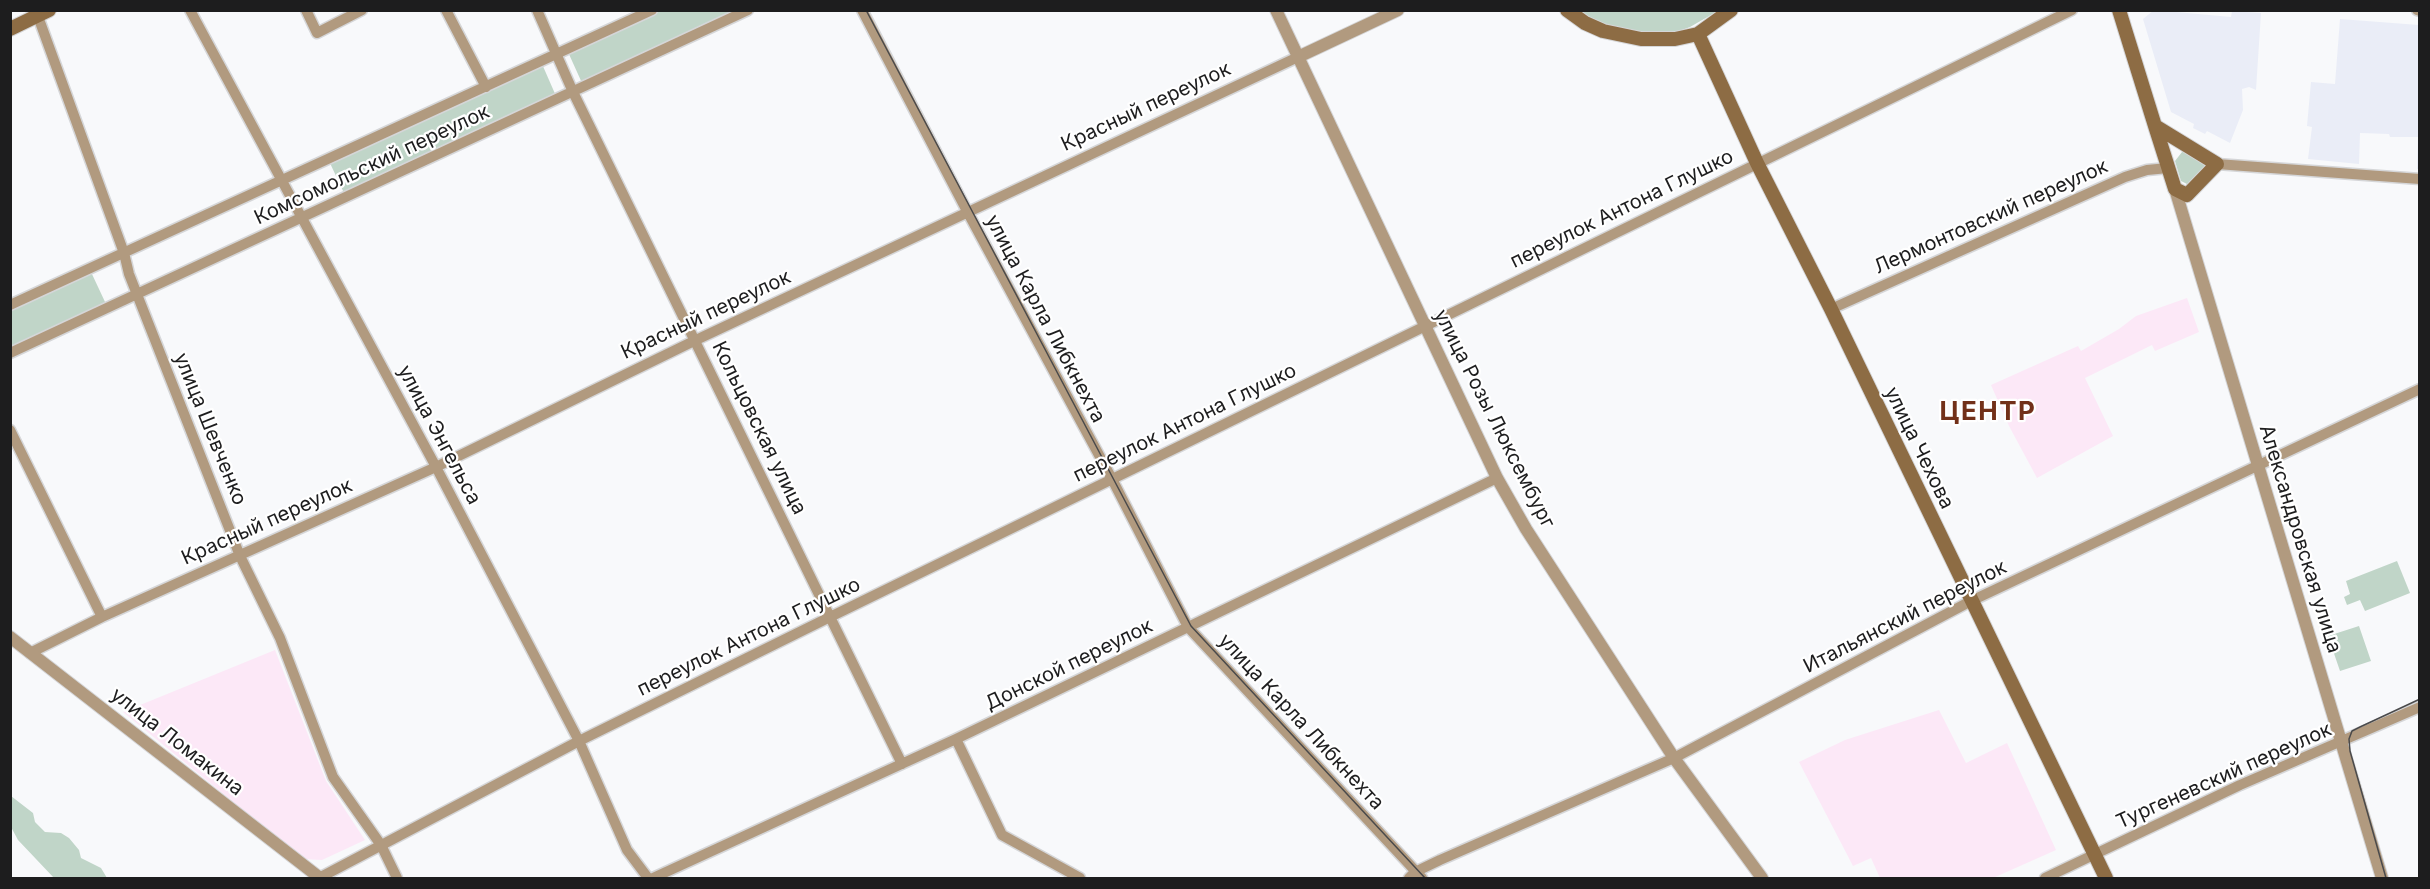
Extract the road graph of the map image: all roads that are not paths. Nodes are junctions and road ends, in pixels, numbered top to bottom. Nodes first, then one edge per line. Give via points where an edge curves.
1 (190, 10) edge
2 (306, 10) edge
3 (362, 10) edge
4 (446, 10) edge
5 (537, 10) edge
6 (652, 10) edge
7 (748, 10) edge
8 (862, 10) edge
9 (1276, 10) edge
10 (1398, 10) edge
11 (1567, 10) edge
12 (1731, 10) edge
13 (2072, 10) edge
14 (2119, 10) edge
15 (41, 12) edge
16 (10, 29) edge
17 (1698, 34) junction
18 (558, 54) junction
19 (1298, 57) junction
20 (486, 87) junction
21 (573, 92) junction
22 (2155, 126) junction
23 (2182, 144) junction
24 (1757, 163) junction
25 (2167, 163) junction
26 (2217, 164) junction
27 (2420, 178) edge
28 (282, 180) junction
29 (2175, 189) junction
30 (2192, 192) junction
31 (2182, 212) junction
32 (968, 213) junction
33 (302, 217) junction
34 (123, 253) junction
35 (137, 294) junction
36 (10, 305) edge
37 (1831, 309) junction
38 (1425, 325) junction
39 (696, 340) junction
40 (10, 352) edge
41 (2420, 389) edge
42 (10, 430) edge
43 (2258, 466) junction
44 (436, 467) junction
45 (1112, 478) junction
46 (1497, 478) junction
47 (240, 556) junction
48 (1971, 601) junction
49 (102, 617) junction
50 (830, 617) junction
51 (1188, 627) junction
52 (10, 637) edge
53 (30, 653) junction
54 (2420, 707) edge
55 (956, 739) junction
56 (579, 741) junction
57 (2341, 742) junction
58 (1674, 758) junction
59 (902, 764) junction
60 (381, 845) junction
61 (2094, 855) junction
62 (1415, 876) edge
63 (319, 878) edge
64 (397, 879) edge
65 (648, 879) edge
66 (653, 879) edge
67 (1080, 879) edge
68 (1762, 879) edge
69 (2045, 879) edge
70 (2106, 879) edge
71 (2382, 879) edge

1 - 28 street, улица Энгельса
2 - 3 street via 317,33
4 - 20 street
5 - 18 street, Кольцовская улица
6 - 18 street, Комсомольский переулок
7 - 21 street, Комсомольский переулок
8 - 32 street, улица Карла Либкнехта
9 - 19 street, улица Розы Люксембург
10 - 19 street, Красный переулок
11 - 17 main road via 1594,27 1619,35 1675,39
12 - 17 main road
13 - 24 street, переулок Антона Глушко
14 - 22 main road
15 - 16 main road
15 - 34 street, улица Шевченко
17 - 24 main road, улица Чехова
18 - 20 street, Комсомольский переулок
18 - 21 street, Кольцовская улица
19 - 32 street, Красный переулок
19 - 38 street, улица Розы Люксембург
20 - 28 street, Комсомольский переулок
21 - 33 street, Комсомольский переулок
21 - 39 street, Кольцовская улица
22 - 23 main road
22 - 25 main road
23 - 25 main road via 2170,148
23 - 26 main road
24 - 37 main road, улица Чехова
24 - 38 street, переулок Антона Глушко
25 - 29 main road
25 - 37 street, Лермонтовский переулок via 2125,177
26 - 27 street
26 - 30 main road
28 - 33 street, улица Энгельса
28 - 34 street, Комсомольский переулок
29 - 30 main road via 2183,195
29 - 31 street, Александровская улица
30 - 31 street
31 - 43 street, Александровская улица
32 - 39 street, Красный переулок
32 - 45 street, улица Карла Либкнехта
33 - 35 street, Комсомольский переулок
33 - 44 street, улица Энгельса
34 - 35 street, улица Шевченко
34 - 36 street, Комсомольский переулок
35 - 40 street, Комсомольский переулок
35 - 47 street, улица Шевченко
37 - 48 main road, улица Чехова
38 - 45 street, переулок Антона Глушко
38 - 46 street, улица Розы Люксембург
39 - 44 street, Красный переулок
39 - 50 street, Кольцовская улица
41 - 43 street, Итальянский переулок
42 - 49 street
43 - 48 street, Итальянский переулок
43 - 57 street, Александровская улица
44 - 47 street, Красный переулок
44 - 56 street, улица Энгельса
45 - 50 street, переулок Антона Глушко
45 - 51 street, улица Карла Либкнехта
46 - 51 street, Донской переулок
46 - 58 street, улица Розы Люксембург
47 - 49 street, Красный переулок
47 - 60 street, улица Шевченко via 280,638 333,777
48 - 58 street, Итальянский переулок
48 - 61 main road, улица Чехова
49 - 53 street, Красный переулок
50 - 56 street, переулок Антона Глушко
50 - 59 street, Кольцовская улица
51 - 55 street, Донской переулок
51 - 62 street, улица Карла Либкнехта
52 - 53 street, улица Ломакина
53 - 63 street, улица Ломакина
54 - 57 street, Тургеневский переулок
55 - 59 street, Донской переулок
55 - 67 street via 1002,835
56 - 60 street, переулок Антона Глушко
56 - 65 street, улица Энгельса via 627,850
57 - 61 street, Тургеневский переулок
57 - 71 street, Александровская улица
58 - 62 street, Итальянский переулок
58 - 68 street, улица Розы Люксембург
59 - 66 street, Донской переулок
60 - 63 street, переулок Антона Глушко
60 - 64 street, улица Шевченко
61 - 69 street, Тургеневский переулок
61 - 70 main road, улица Чехова

